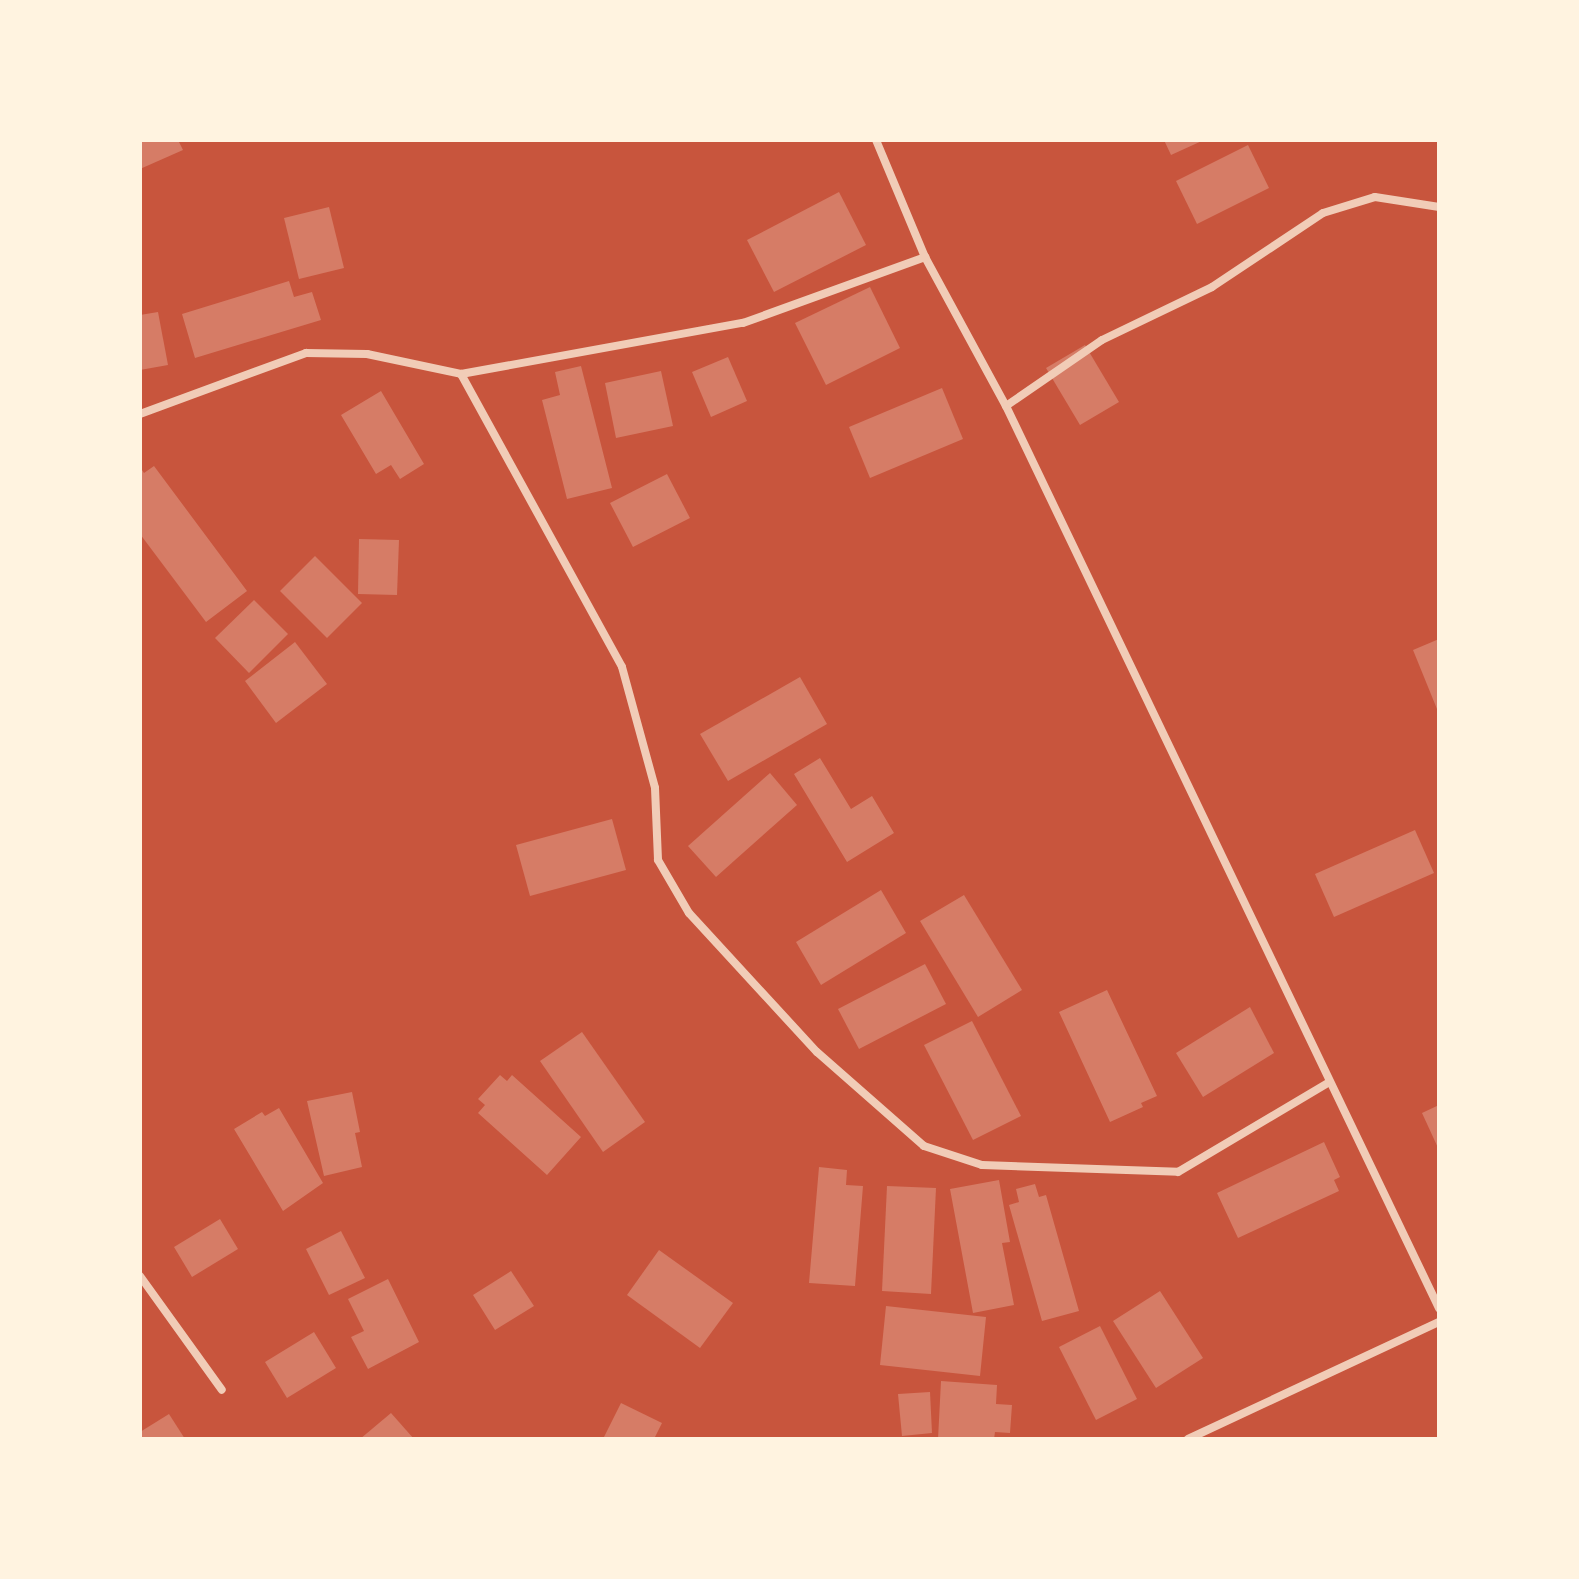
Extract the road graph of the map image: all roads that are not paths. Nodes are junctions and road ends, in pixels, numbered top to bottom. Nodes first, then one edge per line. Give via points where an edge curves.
1 (876, 140) edge
2 (1439, 207) edge
3 (925, 257) junction
4 (461, 374) junction
5 (1006, 406) junction
6 (140, 414) edge
7 (1328, 1083) junction
8 (140, 1276) edge
9 (1439, 1308) edge
10 (1439, 1322) edge
11 (222, 1390) dead end
12 (1188, 1439) edge

1 - 3 street
2 - 5 street via 1375,197 1323,213 1212,287 1102,340
3 - 4 street via 743,323
3 - 5 street
4 - 6 street via 367,354 306,353
4 - 7 street via 622,667 655,788 658,860 689,913 817,1052 924,1146 982,1165 1178,1172
5 - 7 street
7 - 9 street
8 - 11 street
10 - 12 street

